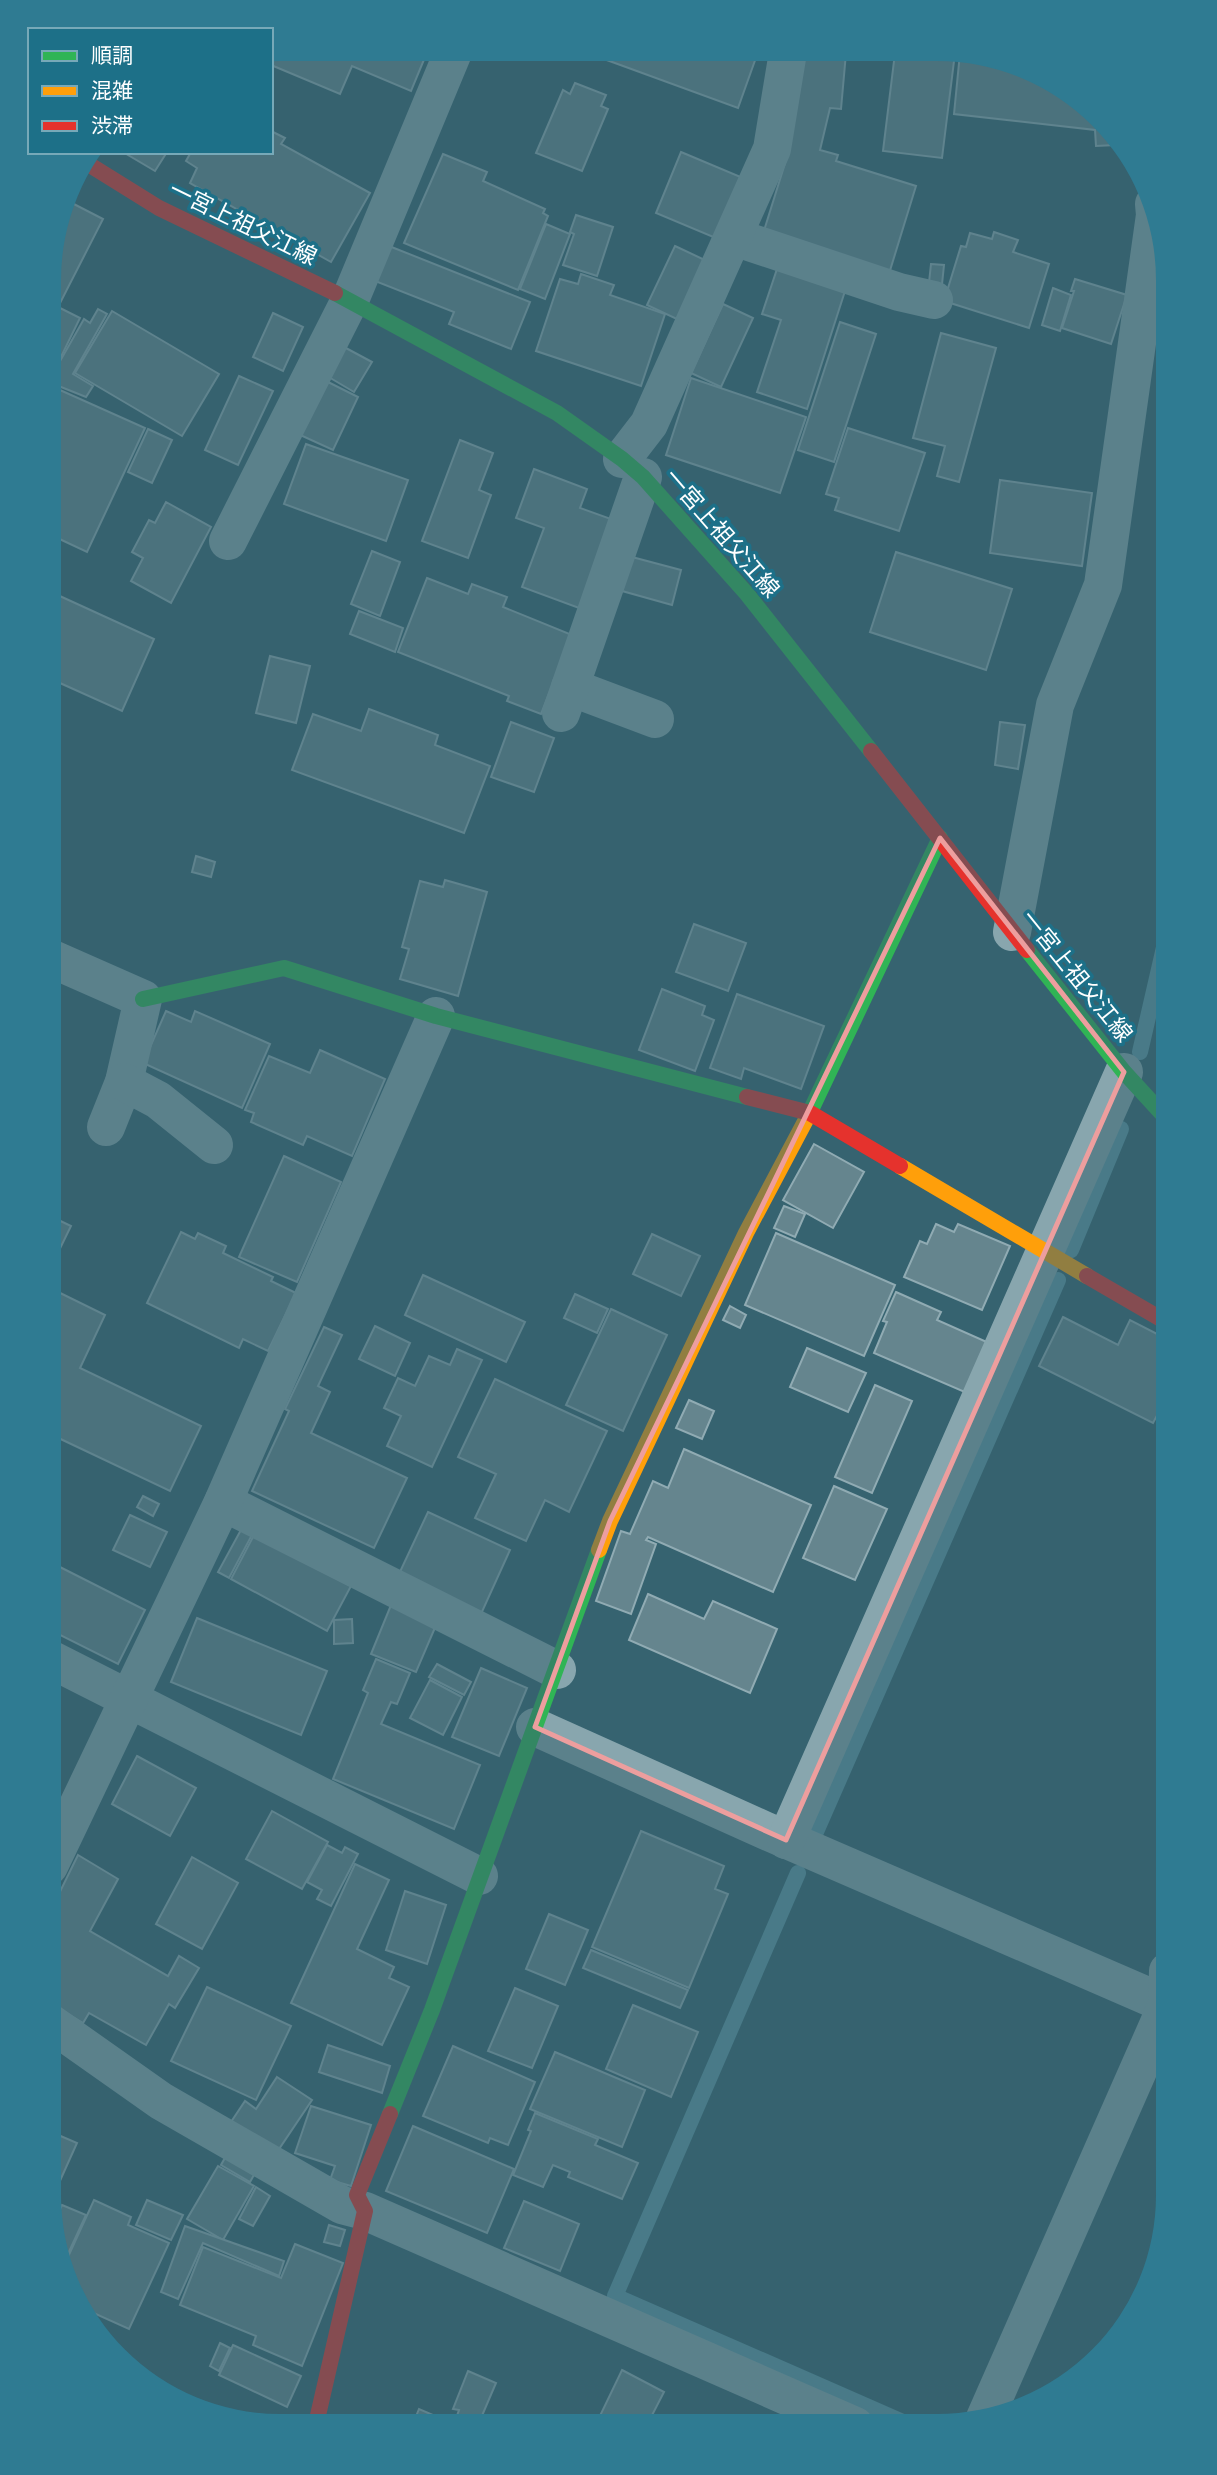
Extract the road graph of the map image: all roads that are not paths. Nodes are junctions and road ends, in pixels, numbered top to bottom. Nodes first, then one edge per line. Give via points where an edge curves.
1 (449, 61) edge
2 (787, 61) edge
3 (93, 167) edge
4 (734, 237) junction
5 (1152, 237) edge
6 (350, 300) junction
7 (934, 300) dead end
8 (633, 468) junction
9 (228, 541) dead end
10 (655, 719) dead end
11 (940, 838) junction
12 (1012, 932) junction
13 (62, 963) edge
14 (143, 999) junction
15 (436, 1016) junction
16 (1124, 1072) junction
17 (124, 1082) junction
18 (1156, 1106) edge
19 (810, 1113) junction
20 (106, 1127) dead end
21 (214, 1146) dead end
22 (1046, 1253) junction
23 (1155, 1316) edge
24 (223, 1502) junction
25 (61, 1665) edge
26 (557, 1670) junction
27 (131, 1699) junction
28 (535, 1727) junction
29 (786, 1840) junction
30 (61, 1841) edge
31 (479, 1876) junction
32 (1155, 1989) edge
33 (1155, 2022) edge
34 (61, 2031) edge
35 (365, 2211) junction
36 (990, 2407) edge
37 (318, 2414) edge
38 (828, 2414) edge

1 - 6 street
2 - 4 street via 772,149
3 - 6 street, 一宮上祖父江線 via 159,208
4 - 7 street
4 - 8 street
5 - 12 street via 1103,585 1055,705
6 - 8 street, 一宮上祖父江線 via 557,413
6 - 9 street
8 - 10 street via 565,700
8 - 11 street, 一宮上祖父江線 via 747,594
11 - 12 street, 一宮上祖父江線
11 - 19 street
12 - 16 street, 一宮上祖父江線
13 - 14 street
14 - 15 street via 284,968
14 - 17 street
15 - 19 street
15 - 24 street
16 - 18 street, 一宮上祖父江線
16 - 22 street
17 - 20 street
17 - 21 street via 158,1100
19 - 22 street
19 - 26 street via 746,1233 610,1521
22 - 23 street
22 - 29 street
24 - 26 street
24 - 27 street
25 - 27 street
26 - 28 street
27 - 30 street
27 - 31 street
28 - 29 street
28 - 31 street
29 - 32 street
31 - 35 street via 432,2010 357,2195
33 - 36 street
34 - 35 street via 161,2101 342,2205
35 - 37 street
35 - 38 street

